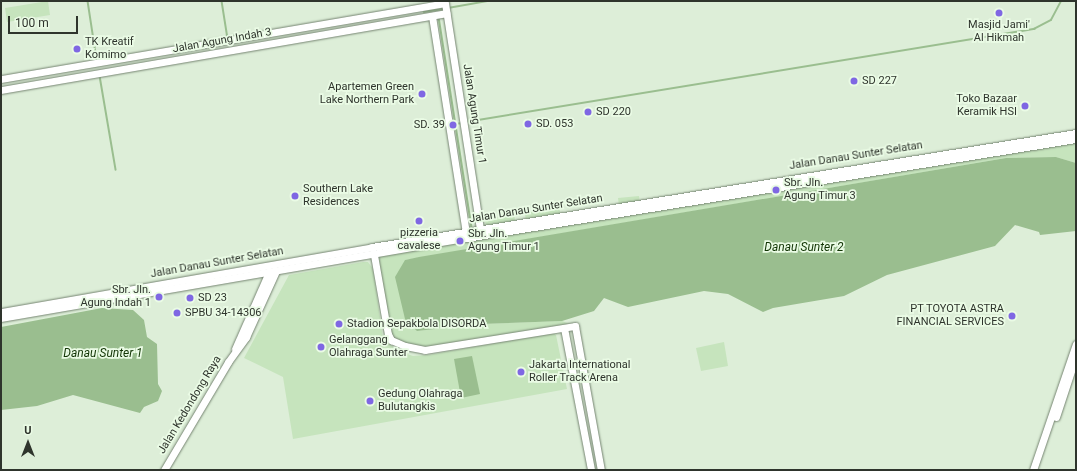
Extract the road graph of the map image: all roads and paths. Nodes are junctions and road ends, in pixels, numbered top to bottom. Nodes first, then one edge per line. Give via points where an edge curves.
1 (421, 4) edge
2 (445, 10) junction
3 (434, 15) junction
4 (421, 18) junction
5 (1, 79) edge
6 (1, 90) edge
7 (1076, 133) edge
8 (1076, 139) edge
9 (705, 192) junction
10 (706, 200) junction
11 (478, 232) junction
12 (468, 233) junction
13 (374, 255) junction
14 (273, 272) junction
15 (235, 275) junction
16 (1, 312) edge
17 (1, 318) edge
18 (564, 328) junction
19 (1076, 344) edge
20 (1076, 356) edge
21 (1069, 369) junction
22 (164, 470) edge
23 (591, 470) edge
24 (601, 470) edge
25 (1033, 470) edge
26 (1038, 470) edge

1 - 2 street, Jalan Agung Indah 3 via 435,5
1 - 4 street
1 - 5 street, Jalan Agung Indah 3
2 - 3 street, Jalan Agung Indah 3
2 - 11 street, Jalan Agung Timur 1 via 465,127
3 - 4 street, Jalan Agung Indah 3
3 - 12 street
4 - 6 street, Jalan Agung Indah 3
7 - 9 street, Jalan Danau Sunter Selatan
8 - 10 street, Jalan Danau Sunter Selatan
9 - 10 street
9 - 11 street, Jalan Danau Sunter Selatan
10 - 11 street, Jalan Danau Sunter Selatan
11 - 12 street, Jalan Danau Sunter Selatan
12 - 13 street, Jalan Danau Sunter Selatan
12 - 15 street, Jalan Danau Sunter Selatan
13 - 14 street, Jalan Danau Sunter Selatan
13 - 18 street via 388,334 391,340 404,346 425,350
14 - 15 street, Jalan Danau Sunter Selatan
14 - 22 street, Jalan Kedondong Raya via 246,337 234,351
15 - 16 street, Jalan Danau Sunter Selatan
15 - 17 street, Jalan Danau Sunter Selatan
18 - 23 street
18 - 24 street via 575,326
19 - 21 street
20 - 21 street
21 - 25 street
21 - 26 street

